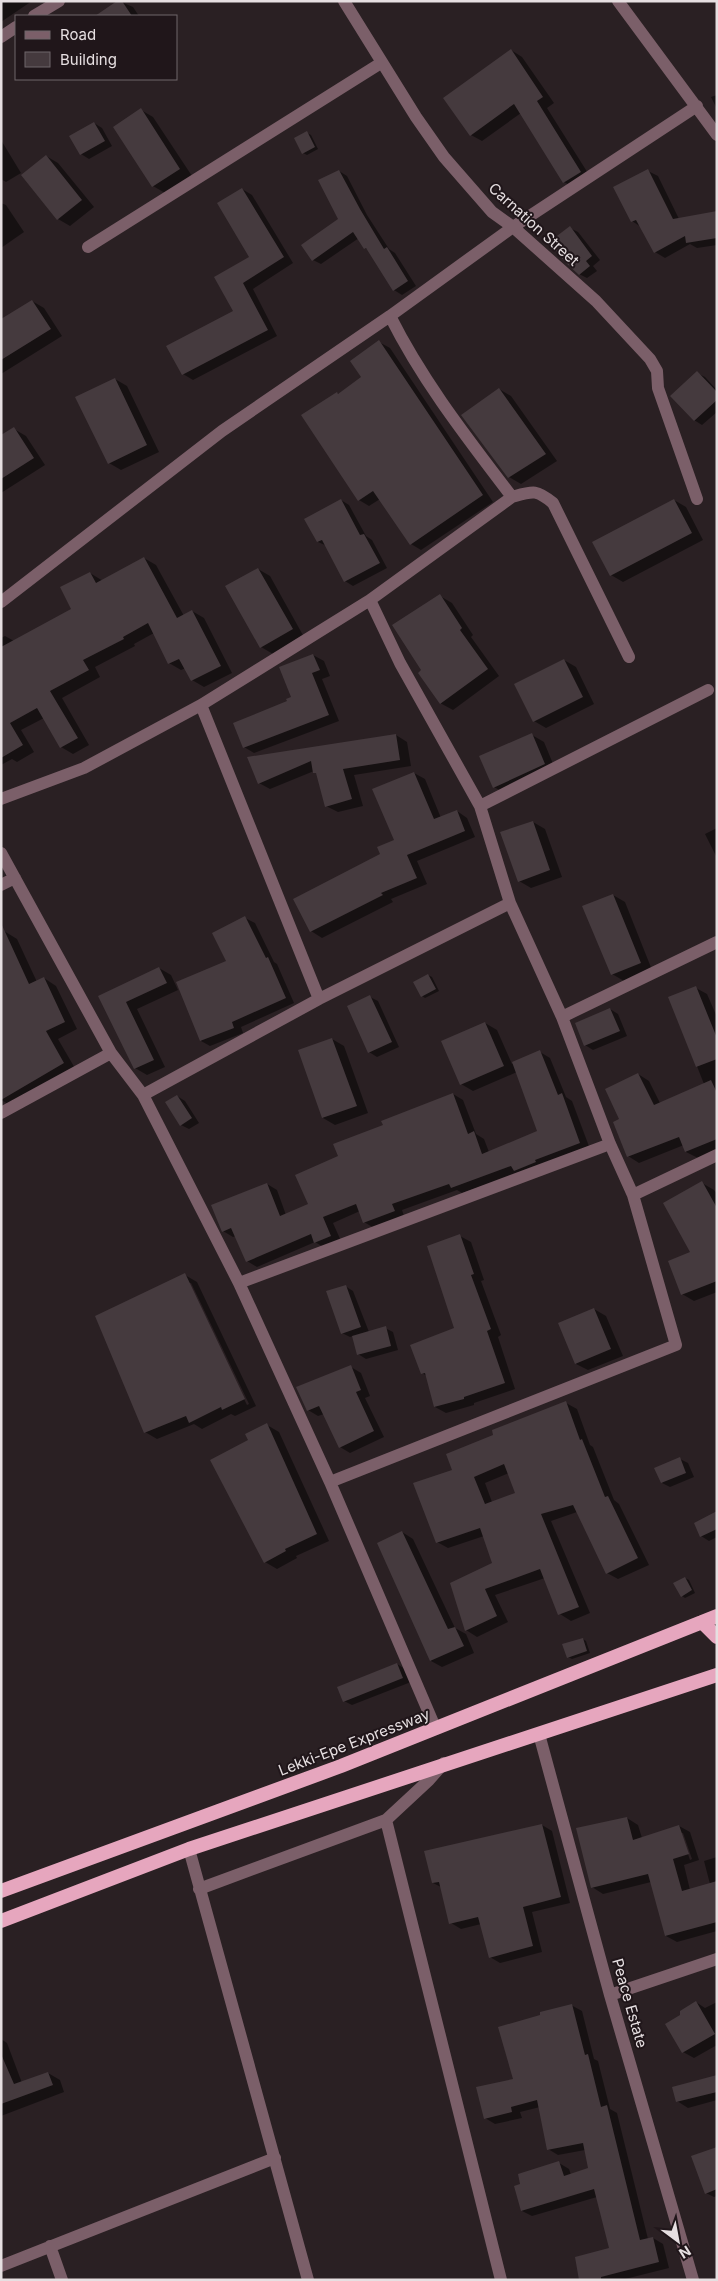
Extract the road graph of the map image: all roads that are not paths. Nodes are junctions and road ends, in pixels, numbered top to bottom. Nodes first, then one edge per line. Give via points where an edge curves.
1 (59, 1) edge
2 (344, 1) edge
3 (618, 1) edge
4 (36, 15) edge
5 (15, 28) edge
6 (1, 37) edge
7 (381, 63) junction
8 (697, 106) junction
9 (717, 135) edge
10 (513, 226) junction
11 (88, 247) dead end
12 (390, 316) junction
13 (512, 497) junction
14 (697, 499) dead end
15 (370, 600) junction
16 (1, 602) edge
17 (629, 658) dead end
18 (708, 690) dead end
19 (201, 704) junction
20 (1, 799) edge
21 (480, 806) junction
22 (1, 853) edge
23 (15, 878) junction
24 (1, 885) edge
25 (510, 903) junction
26 (717, 942) edge
27 (319, 999) junction
28 (562, 1017) junction
29 (111, 1053) junction
30 (143, 1095) junction
31 (1, 1114) edge
32 (610, 1144) junction
33 (717, 1155) edge
34 (633, 1195) junction
35 (239, 1283) junction
36 (330, 1482) junction
37 (717, 1616) edge
38 (702, 1622) junction
39 (717, 1637) edge
40 (717, 1675) edge
41 (435, 1727) junction
42 (540, 1734) junction
43 (444, 1763) junction
44 (386, 1820) junction
45 (189, 1849) junction
46 (199, 1889) junction
47 (1, 1891) edge
48 (1, 1921) edge
49 (717, 1959) edge
50 (610, 1995) junction
51 (274, 2158) junction
52 (50, 2246) junction
53 (1, 2266) edge
54 (62, 2280) edge
55 (308, 2280) edge
56 (501, 2280) edge
57 (693, 2280) edge

1 - 4 street
2 - 7 street, Carnation Street
3 - 8 street
5 - 6 street
7 - 10 street, Carnation Street via 444,157 492,212
7 - 11 street
8 - 9 street
8 - 10 street
10 - 12 street
10 - 14 street, Carnation Street via 596,301 650,359 657,371 658,388
12 - 13 street via 439,400
12 - 16 street via 222,431
13 - 15 street
13 - 17 street via 529,492 541,493 553,503
15 - 19 street
15 - 21 street via 400,663
18 - 21 street
19 - 20 street via 84,768
19 - 27 street
21 - 25 street
22 - 23 street
23 - 24 street
23 - 29 street
25 - 27 street
25 - 28 street
26 - 28 street
27 - 30 street
28 - 32 street
29 - 30 street
29 - 31 street
30 - 35 street
32 - 34 street
32 - 35 street
33 - 34 street
34 - 36 street via 676,1344
35 - 36 street
36 - 41 street
37 - 38 highway, Lekki-Epe Expressway
38 - 39 highway
38 - 41 highway, Lekki-Epe Expressway
40 - 42 highway
41 - 47 highway, Lekki-Epe Expressway via 341,1766
42 - 43 highway
42 - 50 street, Peace Estate
43 - 44 street
43 - 45 highway
44 - 46 street
44 - 56 street
45 - 46 street
45 - 48 highway
46 - 51 street
49 - 50 street
50 - 57 street, Peace Estate
51 - 52 street
51 - 55 street
52 - 53 street
52 - 54 street

